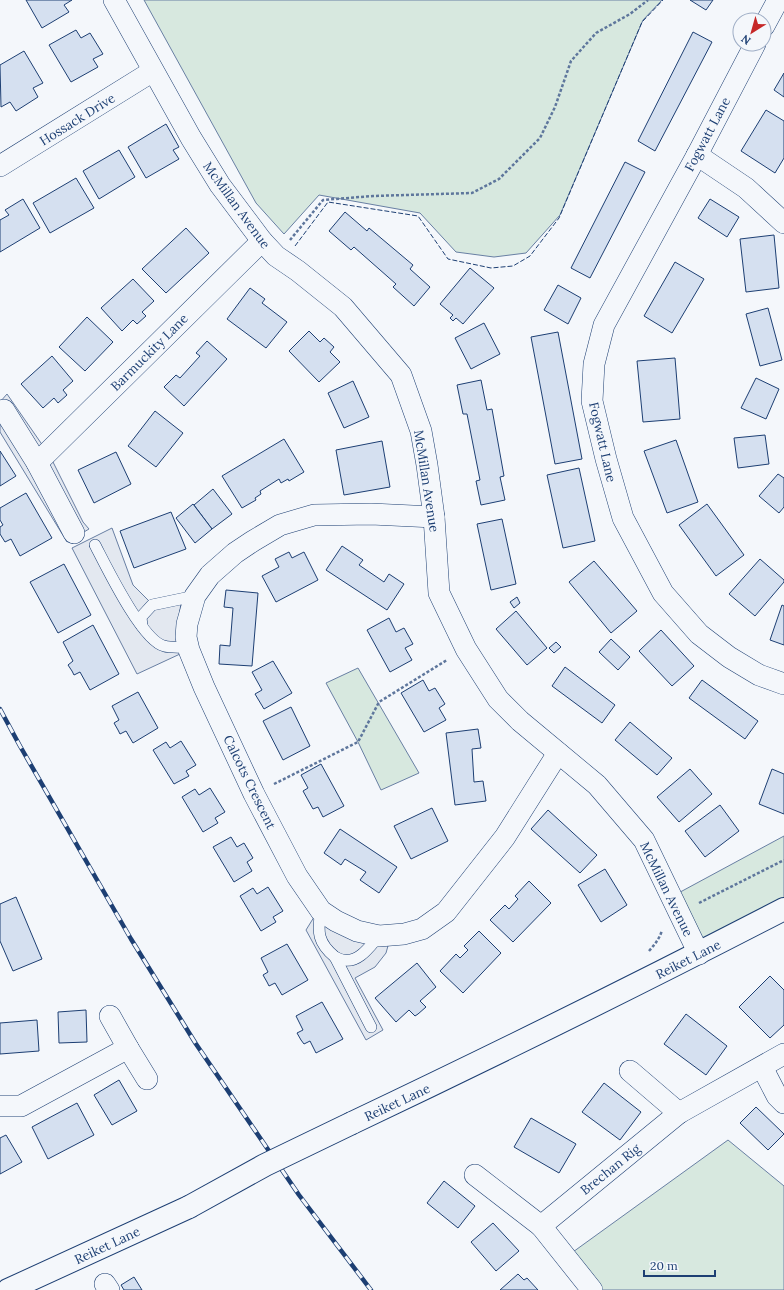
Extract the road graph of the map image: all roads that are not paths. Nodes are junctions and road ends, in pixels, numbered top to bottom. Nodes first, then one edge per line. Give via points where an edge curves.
1 (114, 0) edge
2 (778, 0) edge
3 (772, 12) edge
4 (751, 52) edge
5 (153, 71) junction
6 (697, 155) junction
7 (7, 162) edge
8 (784, 223) edge
9 (262, 241) junction
10 (4, 410) dead end
11 (37, 463) junction
12 (434, 517) junction
13 (74, 533) dead end
14 (96, 545) dead end
15 (196, 596) junction
16 (142, 626) junction
17 (189, 647) junction
18 (784, 684) edge
19 (558, 753) junction
20 (784, 909) edge
21 (321, 911) junction
22 (379, 936) junction
23 (699, 954) junction
24 (335, 957) junction
25 (110, 1016) dead end
26 (371, 1027) dead end
27 (128, 1048) junction
28 (784, 1054) edge
29 (762, 1068) junction
30 (630, 1071) dead end
31 (147, 1079) dead end
32 (784, 1103) edge
33 (0, 1106) edge
34 (679, 1113) junction
35 (475, 1175) dead end
36 (541, 1226) junction
37 (8, 1290) edge
38 (592, 1290) edge

1 - 5 street, McMillan Avenue
2 - 3 street
4 - 6 street, Fogwatt Lane
5 - 7 street, Hossack Drive
5 - 9 street, McMillan Avenue via 220,185
6 - 8 street via 746,188
6 - 18 street, Fogwatt Lane via 604,325 594,364 592,401 623,518 663,593 699,634 729,657 759,675
9 - 11 street, Barmuckity Lane
9 - 12 street, McMillan Avenue via 276,256 343,307 402,375 421,431
10 - 11 street
11 - 13 street
12 - 15 street, Calcots Crescent via 314,515 280,525 235,553 210,575
12 - 19 street, McMillan Avenue via 439,593 466,649 498,699
14 - 16 lane via 129,608
15 - 16 lane via 152,605 141,617
15 - 17 street, Calcots Crescent via 187,624 186,637
16 - 17 lane via 163,646
17 - 21 street, Calcots Crescent via 204,687 254,794 297,876
19 - 22 street, Calcots Crescent via 504,837 446,912 422,928 404,934
19 - 23 street, McMillan Avenue via 597,785 644,840
20 - 23 street, Reiket Lane
21 - 22 street, Calcots Crescent via 347,927
21 - 24 lane via 319,936
22 - 24 lane via 359,956 351,960
23 - 37 street, Reiket Lane, bridge via 265,1165 189,1207
24 - 26 lane
25 - 27 street
27 - 31 street
27 - 33 street via 21,1106
28 - 29 street, Brechan Rig
29 - 32 street
29 - 34 street, Brechan Rig
30 - 34 street
34 - 36 street, Brechan Rig
35 - 36 street
36 - 38 street

